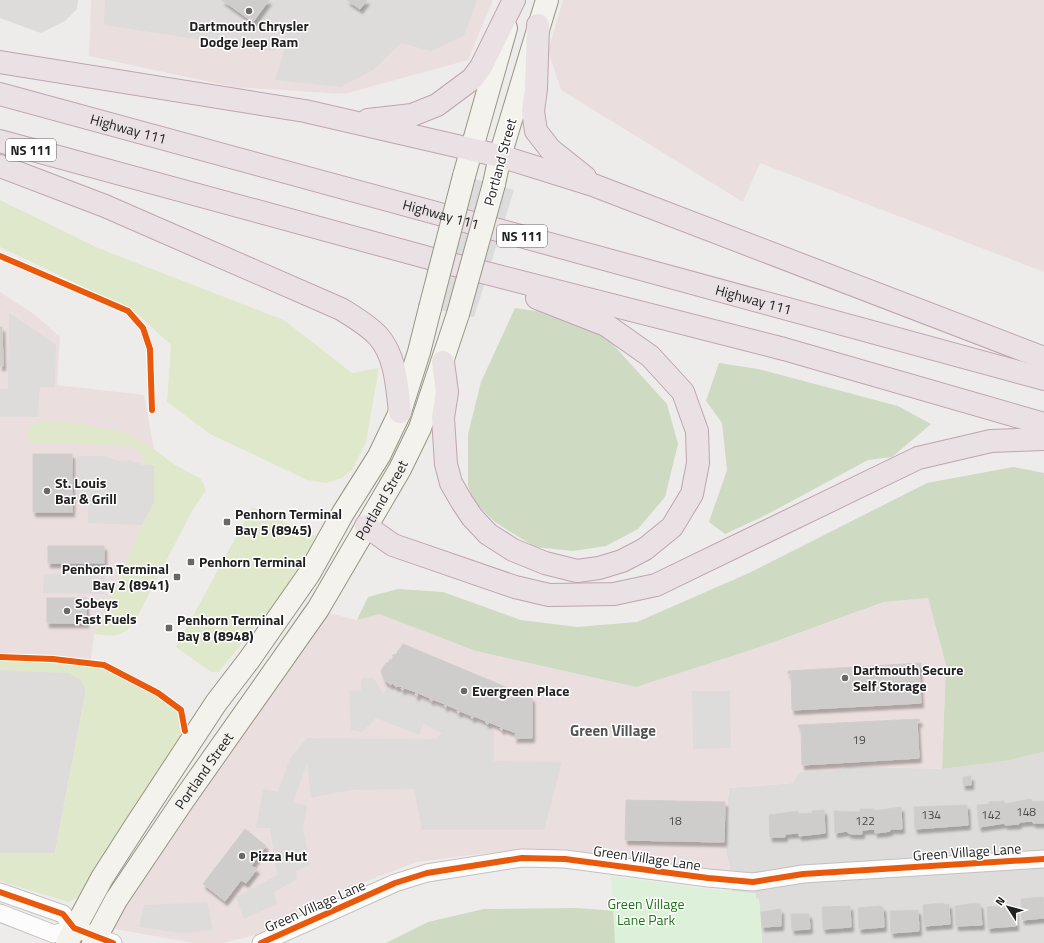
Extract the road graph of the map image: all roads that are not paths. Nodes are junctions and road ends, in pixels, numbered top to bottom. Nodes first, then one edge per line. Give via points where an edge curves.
1 (514, 0) edge
2 (547, 0) edge
3 (538, 26) junction
4 (0, 62) edge
5 (0, 94) edge
6 (352, 122) junction
7 (0, 141) edge
8 (472, 149) junction
9 (500, 156) junction
10 (0, 166) edge
11 (593, 184) junction
12 (451, 264) junction
13 (1044, 358) edge
14 (443, 362) junction
15 (1044, 379) edge
16 (400, 412) junction
17 (1044, 424) edge
18 (1044, 439) edge
19 (343, 513) junction
20 (366, 526) junction
21 (1044, 858) edge
22 (0, 892) edge
23 (0, 913) edge
24 (88, 938) edge
25 (261, 943) edge

1 - 6 highway via 481,68 437,105 412,114
1 - 8 main road, Portland Street
2 - 3 main road, Portland Street
3 - 9 main road, Portland Street
3 - 11 highway via 533,111 536,131 550,149
4 - 6 highway via 305,111
5 - 15 highway, Highway 111 / NS 111
6 - 8 highway
7 - 12 highway, NS 111
8 - 9 highway
8 - 16 main road, Portland Street, bridge via 419,352
9 - 11 highway
9 - 14 main road, Portland Street, bridge
10 - 16 highway via 105,206 341,309 379,337 386,349 395,372
11 - 13 highway
12 - 14 highway via 606,325 650,356 683,392 697,431 698,463 692,494 672,527 645,549 622,561 577,571 545,563 520,553 488,534 462,502 451,483 446,464 443,418 447,392
12 - 17 highway, NS 111 via 784,349
14 - 20 main road, Portland Street via 420,428 400,469
16 - 19 main road, Portland Street via 379,456
18 - 20 highway via 992,441 918,458 656,585 614,594 549,595 515,587 393,545
19 - 20 main road
19 - 24 main road, Portland Street via 309,574 250,660 216,703 126,841
20 - 24 main road, Portland Street via 318,608
21 - 25 street, Green Village Lane via 803,874 753,882 565,859 522,858 427,873 395,883
22 - 24 street via 63,914
23 - 24 street via 54,934

